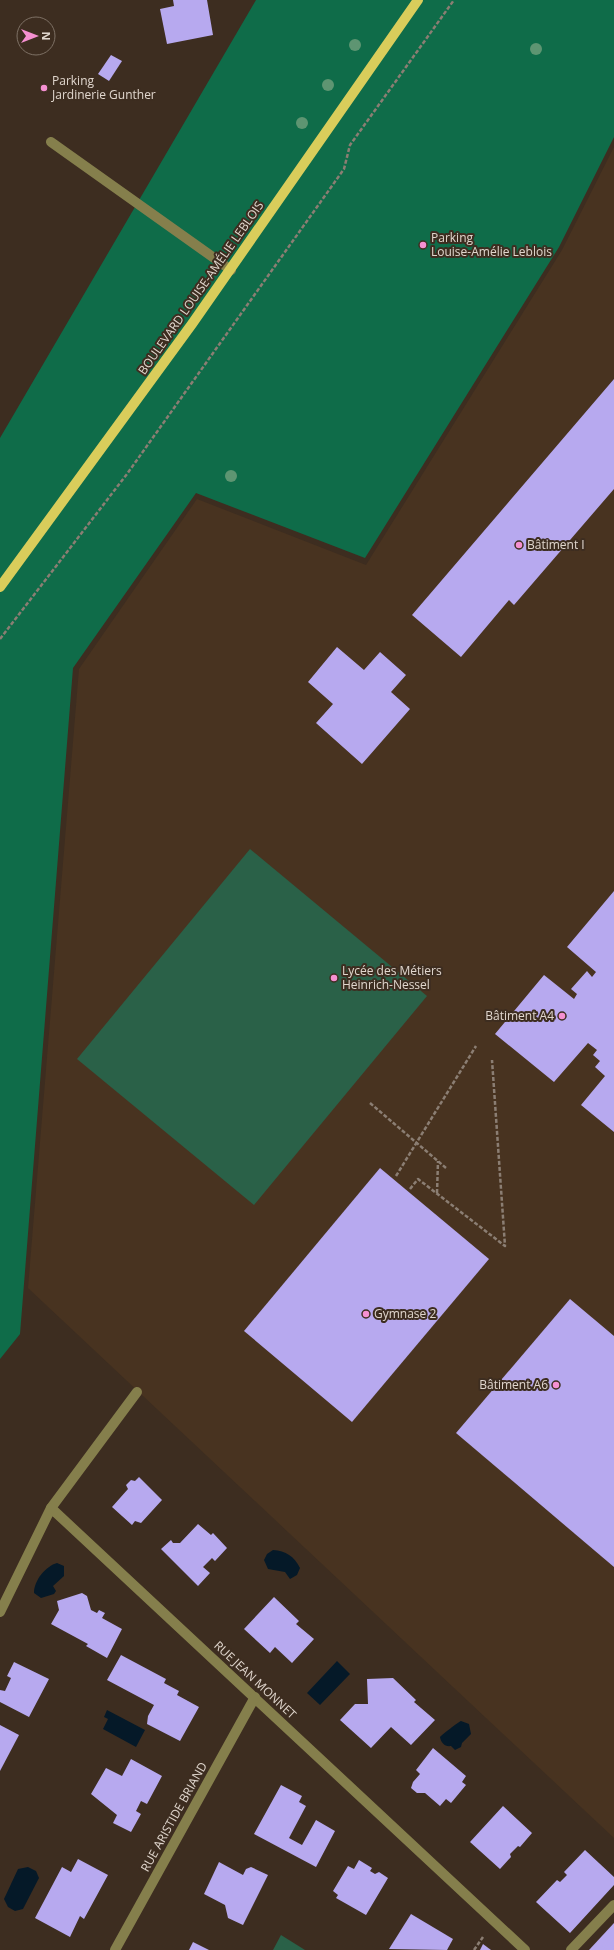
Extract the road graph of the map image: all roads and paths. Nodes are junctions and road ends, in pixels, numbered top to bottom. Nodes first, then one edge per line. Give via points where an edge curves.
1 (418, 0) edge
2 (454, 0) edge
3 (50, 142) dead end
4 (230, 270) junction
5 (0, 587) edge
6 (0, 639) edge
7 (476, 1046) dead end
8 (492, 1060) dead end
9 (370, 1103) dead end
10 (416, 1143) junction
11 (438, 1161) junction
12 (446, 1168) dead end
13 (396, 1176) dead end
14 (410, 1189) dead end
15 (436, 1194) junction
16 (137, 1392) dead end
17 (51, 1508) junction
18 (0, 1612) edge
19 (255, 1697) junction
20 (614, 1905) edge
21 (115, 1950) edge
22 (525, 1950) edge
23 (571, 1950) edge

1 - 4 main road, BOULEVARD LOUISE-AMÉLIE LEBLOIS
2 - 6 path via 350,145 344,169 287,250 127,474
3 - 4 street
4 - 5 main road, BOULEVARD LOUISE-AMÉLIE LEBLOIS
7 - 10 path
8 - 15 path via 505,1246
9 - 10 path
10 - 11 path
10 - 13 path
11 - 12 path
11 - 15 path
14 - 15 path via 418,1179
16 - 17 street
17 - 18 street
17 - 19 street, RUE JEAN MONNET
19 - 21 street, RUE ARISTIDE BRIAND
19 - 22 street, RUE JEAN MONNET
20 - 23 street

